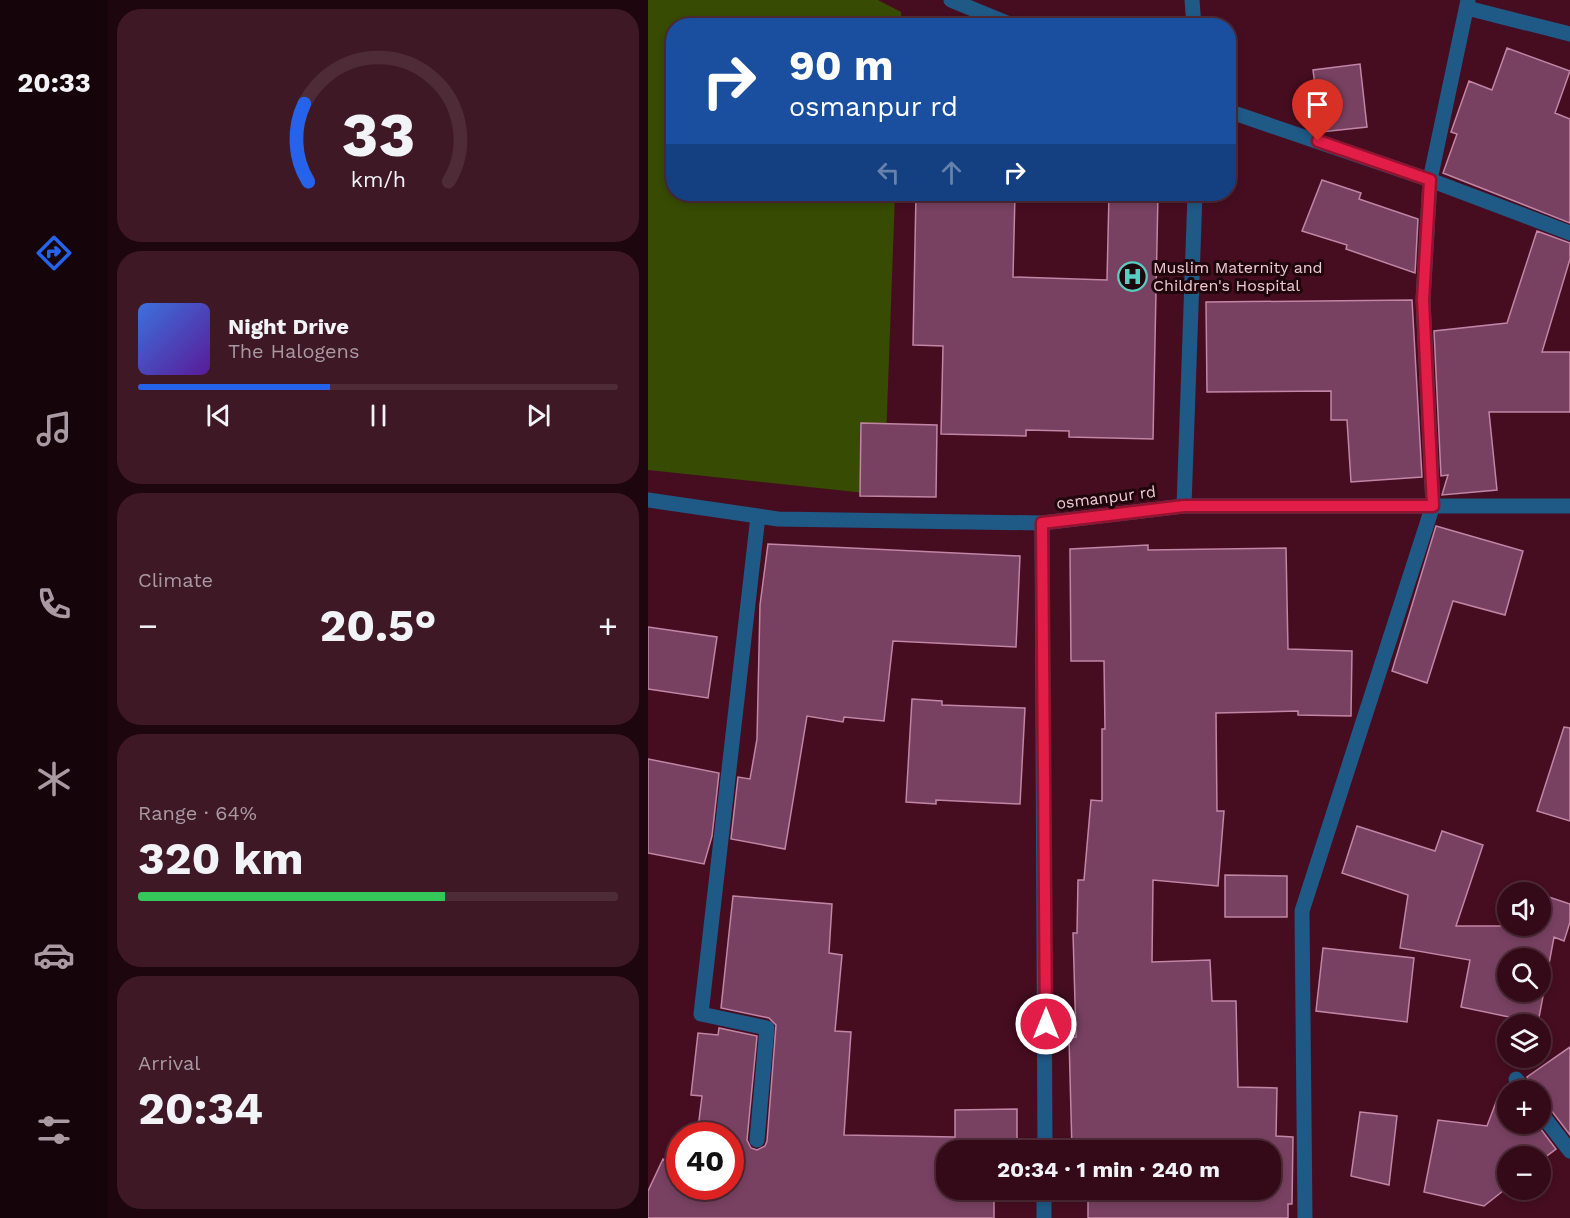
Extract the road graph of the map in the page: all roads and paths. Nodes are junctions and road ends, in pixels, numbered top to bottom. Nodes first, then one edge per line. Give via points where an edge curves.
1 (951, 0) edge
2 (1192, 0) edge
3 (1468, 4) edge
4 (995, 18) edge
5 (1193, 18) edge
6 (1570, 34) edge
7 (1236, 114) edge
8 (1430, 180) junction
9 (1195, 201) edge
10 (1570, 233) edge
11 (648, 500) edge
12 (1184, 506) junction
13 (1433, 506) junction
14 (1570, 506) edge
15 (758, 516) junction
16 (1042, 523) junction
17 (1551, 1126) edge
18 (757, 1140) dead end
19 (1045, 1140) edge
20 (1570, 1151) edge
21 (1044, 1200) edge
22 (1044, 1218) edge
23 (1305, 1218) edge

1 - 4 street
2 - 5 street
3 - 6 street
3 - 8 street
7 - 8 street
8 - 10 street
8 - 13 street via 1423,300
9 - 12 street
11 - 15 street, osmanpur rd
12 - 13 street, osmanpur rd
12 - 16 street, osmanpur rd
13 - 14 street, osmanpur rd
13 - 23 street via 1302,911
15 - 16 street, osmanpur rd
15 - 18 street via 701,1014 767,1028
16 - 19 street
17 - 20 street
21 - 22 street

